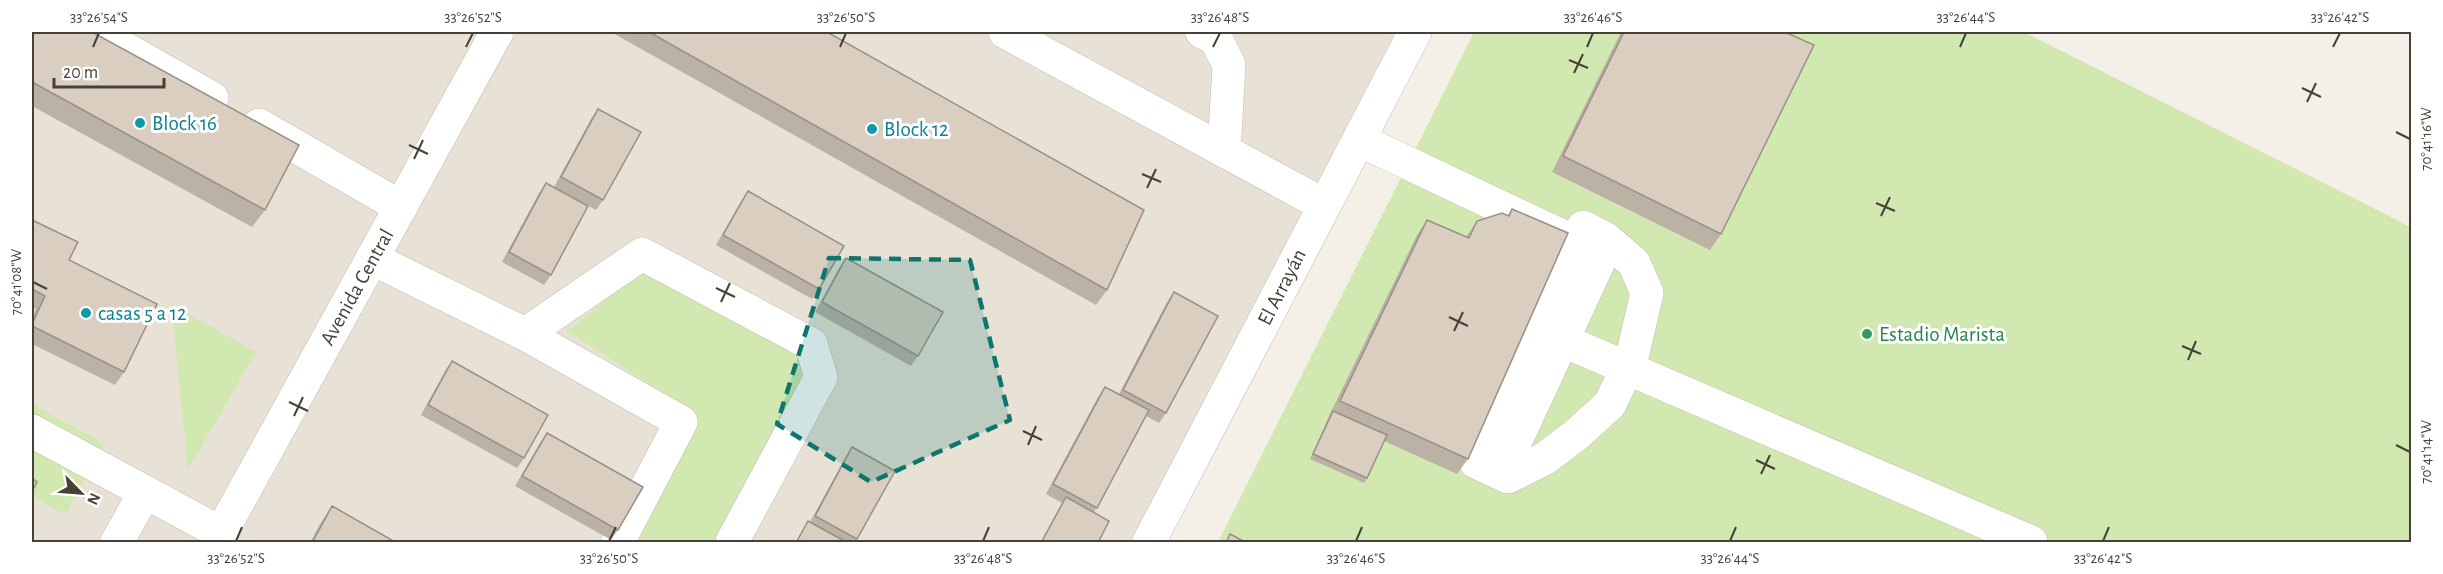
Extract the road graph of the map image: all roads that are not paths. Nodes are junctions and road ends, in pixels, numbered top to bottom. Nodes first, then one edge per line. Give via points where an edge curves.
1 (96, 32) edge
2 (497, 32) edge
3 (1005, 32) edge
4 (1203, 32) edge
5 (1416, 32) edge
6 (1359, 140) junction
7 (1224, 151) junction
8 (1324, 205) junction
9 (401, 207) junction
10 (1576, 243) junction
11 (373, 259) junction
12 (525, 334) junction
13 (1564, 341) junction
14 (1626, 368) junction
15 (32, 431) edge
16 (1501, 473) junction
17 (145, 492) junction
18 (219, 538) edge
19 (117, 543) edge
20 (618, 543) edge
21 (732, 543) edge
22 (1149, 543) edge
23 (2031, 543) edge

1 - 9 street
2 - 9 street, Avenida Central
3 - 7 street
4 - 7 street via 1216,39 1229,65
5 - 6 street, El Arrayán
6 - 8 street, El Arrayán
6 - 10 street
7 - 8 street
8 - 22 street, El Arrayán
9 - 11 street, Avenida Central
10 - 13 street via 1602,255
10 - 14 street via 1582,227 1606,239 1634,263 1647,293
10 - 16 street via 1476,462
11 - 12 street
11 - 18 street, Avenida Central
12 - 20 street via 681,422
12 - 21 street via 642,254 811,344 821,377
13 - 14 street
13 - 16 street
14 - 16 street via 1610,404 1576,435 1535,464 1508,477
14 - 23 street
15 - 17 street
17 - 18 street
17 - 19 street

